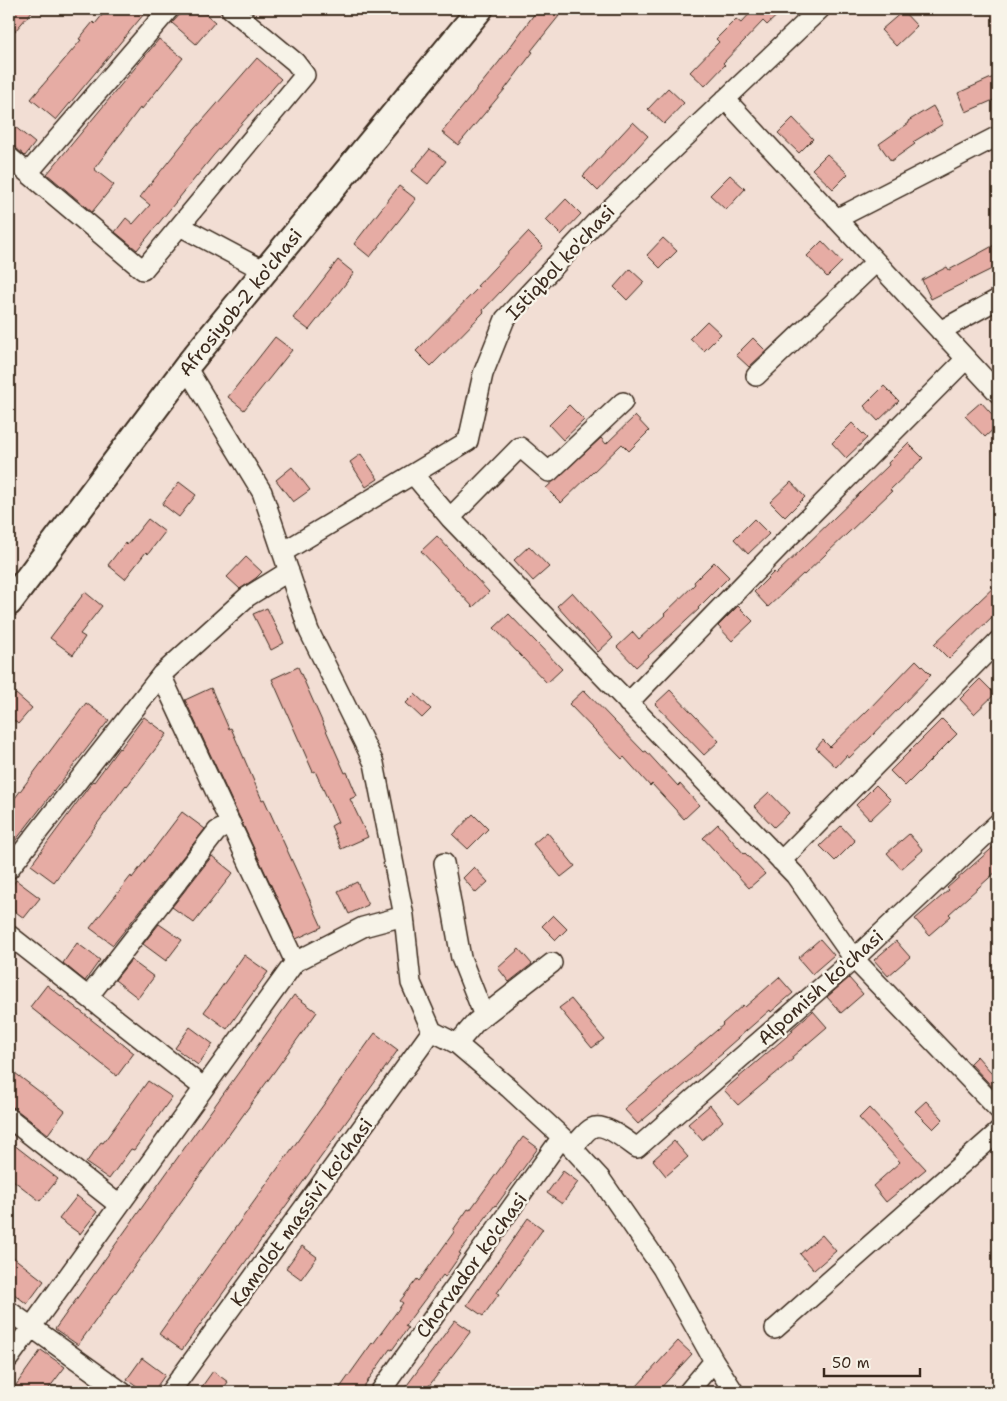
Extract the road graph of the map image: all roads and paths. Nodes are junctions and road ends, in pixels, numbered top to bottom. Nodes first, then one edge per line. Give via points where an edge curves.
1 (169, 9) edge
2 (231, 9) edge
3 (480, 9) edge
4 (820, 9) edge
5 (725, 99) junction
6 (998, 136) edge
7 (9, 157) edge
8 (28, 173) junction
9 (836, 219) junction
10 (180, 226) junction
11 (876, 262) junction
12 (265, 271) junction
13 (998, 299) edge
14 (940, 331) junction
15 (966, 359) junction
16 (186, 367) junction
17 (756, 376) dead end
18 (998, 393) edge
19 (623, 402) dead end
20 (413, 474) junction
21 (450, 518) junction
22 (283, 552) junction
23 (289, 571) junction
24 (9, 603) edge
25 (998, 641) edge
26 (161, 675) junction
27 (628, 702) junction
28 (998, 823) edge
29 (230, 824) junction
30 (781, 861) junction
31 (444, 863) dead end
32 (9, 869) edge
33 (404, 916) junction
34 (9, 935) edge
35 (854, 959) junction
36 (295, 962) junction
37 (552, 963) dead end
38 (88, 997) junction
39 (471, 1029) junction
40 (432, 1031) junction
41 (204, 1088) junction
42 (998, 1109) edge
43 (9, 1118) edge
44 (998, 1132) edge
45 (577, 1138) junction
46 (120, 1205) junction
47 (9, 1311) edge
48 (31, 1328) junction
49 (775, 1329) dead end
50 (9, 1358) edge
51 (714, 1361) junction
52 (122, 1392) edge
53 (170, 1392) edge
54 (380, 1392) edge
55 (688, 1392) edge
56 (734, 1392) edge

1 - 8 street
2 - 10 street via 295,62 305,75
3 - 12 main road, Afrosiyob-2 ko'chasi
4 - 5 street, Istiqbol ko'chasi
5 - 9 street
5 - 20 street, Istiqbol ko'chasi via 594,224 505,319 483,374 468,441
6 - 9 street
7 - 8 street
8 - 10 street via 143,270
9 - 11 street
10 - 12 street
11 - 14 street
11 - 17 street
12 - 16 main road, Afrosiyob-2 ko'chasi
13 - 14 street
14 - 15 street
15 - 18 street
15 - 27 street
16 - 22 street via 262,492
16 - 24 main road, Afrosiyob-2 ko'chasi
19 - 21 street via 549,472 520,447
20 - 21 street
20 - 22 street, Istiqbol ko'chasi
21 - 27 street
22 - 23 street
23 - 26 street via 248,597
23 - 33 street via 310,631 374,763
25 - 30 street
26 - 29 street
26 - 32 street
27 - 30 street
28 - 35 street, Alpomish ko'chasi
29 - 36 street
29 - 38 street via 217,830
30 - 35 street
31 - 39 street
33 - 36 street via 362,928
33 - 40 street via 411,983
34 - 38 street
35 - 42 street
35 - 45 street, Alpomish ko'chasi via 637,1148 600,1126
36 - 41 street
37 - 39 street
38 - 41 street
39 - 40 street
39 - 45 street via 509,1088
40 - 53 street, Kamolot massivi ko'chasi
41 - 46 street
43 - 46 street
44 - 49 street
45 - 51 street via 600,1178 662,1268
45 - 54 street, Chorvador ko'chasi
46 - 48 street
47 - 48 street
48 - 50 street
48 - 52 street
51 - 55 street
51 - 56 street

